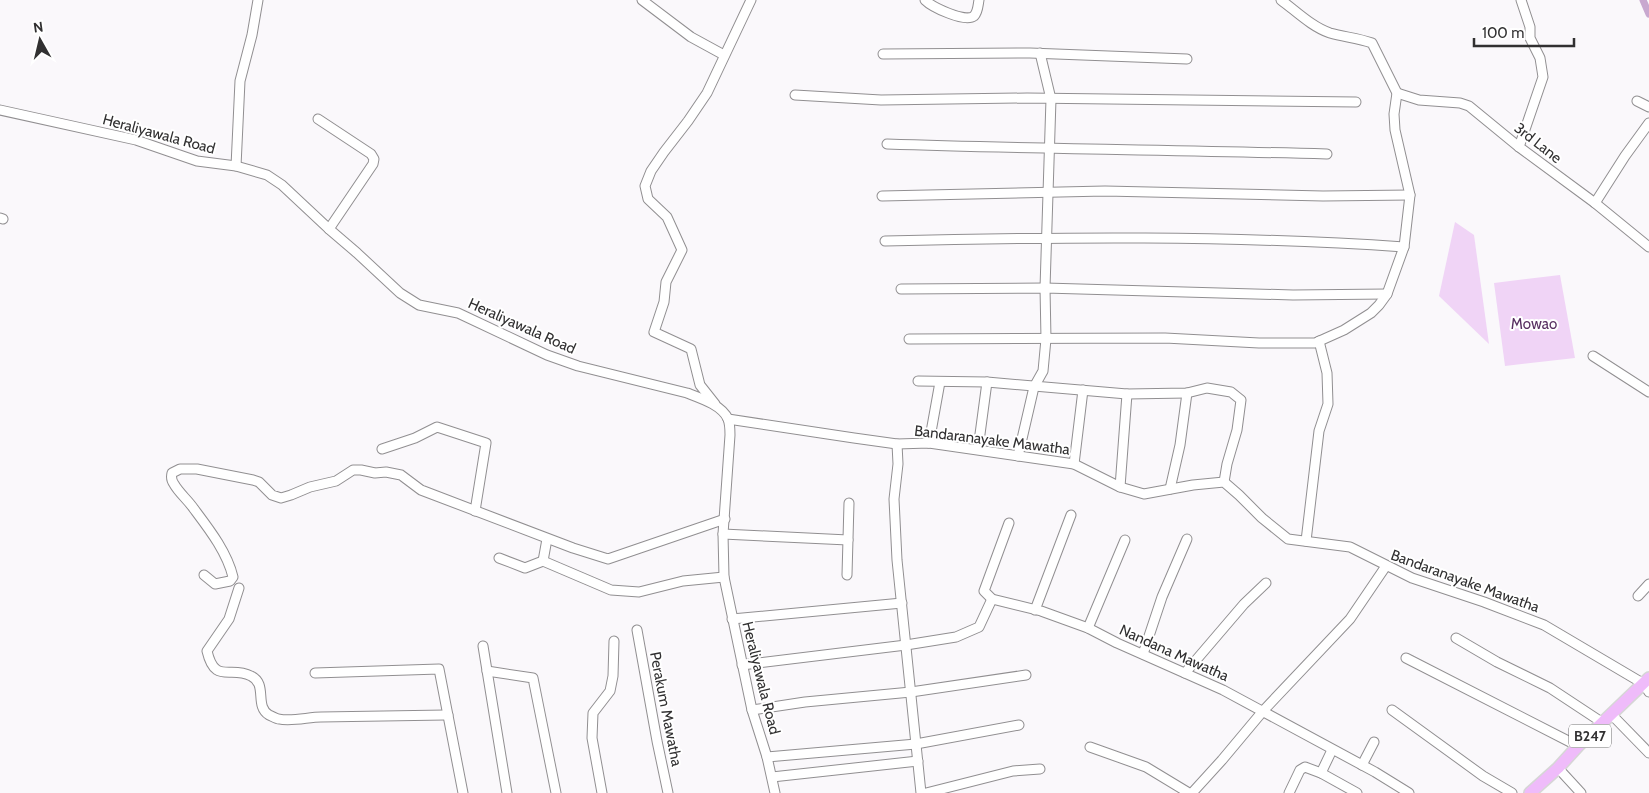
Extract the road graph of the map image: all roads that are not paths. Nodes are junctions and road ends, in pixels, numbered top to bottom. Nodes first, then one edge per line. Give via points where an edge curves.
1 (258, 0) edge
2 (642, 0) edge
3 (751, 0) edge
4 (925, 0) edge
5 (979, 0) edge
6 (1281, 0) edge
7 (1521, 0) edge
8 (1040, 53) junction
9 (883, 54) dead end
10 (724, 55) junction
11 (1187, 59) dead end
12 (1397, 93) junction
13 (795, 95) dead end
14 (1051, 99) junction
15 (1637, 101) dead end
16 (1356, 102) dead end
17 (1649, 107) edge
18 (0, 110) edge
19 (318, 119) dead end
20 (1649, 123) edge
21 (887, 144) dead end
22 (1519, 147) junction
23 (1049, 149) junction
24 (1327, 154) dead end
25 (236, 166) junction
26 (1048, 192) junction
27 (1410, 195) junction
28 (882, 196) dead end
29 (1595, 203) junction
30 (328, 229) junction
31 (1047, 237) junction
32 (884, 240) dead end
33 (1404, 247) junction
34 (1649, 247) edge
35 (1046, 288) junction
36 (901, 289) dead end
37 (1386, 294) junction
38 (910, 339) dead end
39 (1046, 339) junction
40 (1319, 341) junction
41 (1593, 356) dead end
42 (918, 381) dead end
43 (940, 382) junction
44 (988, 382) junction
45 (1034, 387) junction
46 (1083, 390) junction
47 (1649, 392) edge
48 (1187, 393) junction
49 (1127, 394) junction
50 (718, 408) junction
51 (728, 419) junction
52 (929, 443) junction
53 (897, 444) junction
54 (382, 448) dead end
55 (978, 449) junction
56 (1018, 456) junction
57 (1074, 464) junction
58 (1224, 482) junction
59 (1120, 487) junction
60 (1170, 489) junction
61 (849, 503) dead end
62 (475, 511) junction
63 (1072, 515) dead end
64 (724, 519) junction
65 (1009, 523) dead end
66 (723, 534) junction
67 (547, 539) junction
68 (1187, 539) dead end
69 (848, 540) junction
70 (1125, 540) dead end
71 (1306, 541) junction
72 (499, 558) dead end
73 (543, 561) junction
74 (1386, 566) junction
75 (204, 575) dead end
76 (847, 575) dead end
77 (724, 577) junction
78 (1266, 583) dead end
79 (1649, 584) edge
80 (239, 588) dead end
81 (1638, 596) dead end
82 (992, 599) junction
83 (902, 603) junction
84 (1035, 610) junction
85 (732, 619) junction
86 (1088, 628) junction
87 (637, 630) dead end
88 (1456, 638) dead end
89 (614, 641) dead end
90 (906, 645) junction
91 (483, 646) dead end
92 (1142, 654) junction
93 (1406, 658) dead end
94 (742, 665) junction
95 (488, 671) junction
96 (315, 673) dead end
97 (1185, 673) junction
98 (1026, 675) dead end
99 (1647, 684) edge
100 (911, 692) junction
101 (752, 710) junction
102 (1392, 710) dead end
103 (1263, 711) junction
104 (1611, 714) junction
105 (448, 715) junction
106 (1602, 723) junction
107 (1019, 725) dead end
108 (1374, 742) dead end
109 (916, 744) junction
110 (1578, 746) junction
111 (1090, 747) dead end
112 (1332, 750) junction
113 (1649, 753) edge
114 (767, 757) junction
115 (918, 761) junction
116 (1362, 766) junction
117 (1558, 768) junction
118 (1040, 769) dead end
119 (1321, 773) junction
120 (772, 777) junction
121 (463, 793) edge
122 (507, 793) edge
123 (556, 793) edge
124 (602, 793) edge
125 (668, 793) edge
126 (775, 793) edge
127 (921, 793) edge
128 (926, 793) edge
129 (1190, 793) edge
130 (1289, 793) edge
131 (1356, 793) edge
132 (1409, 793) edge
133 (1512, 793) edge
134 (1530, 793) edge
135 (1581, 793) edge

1 - 25 street via 240,80
2 - 10 street via 691,37
3 - 10 street
4 - 5 street via 930,5 968,18 976,13
6 - 12 street via 1319,28 1372,43
7 - 22 street via 1543,77
8 - 9 street
8 - 11 street
8 - 14 street
10 - 50 street via 707,92 651,171 645,186 648,199 667,217 682,250 666,282 664,302 654,332 691,349 700,385
12 - 22 street, 3rd Lane via 1418,100 1469,106
12 - 27 street via 1395,130
13 - 14 street via 881,100
14 - 16 street
14 - 23 street
15 - 17 street
18 - 25 street, Heraliyawala Road via 136,140 197,161
19 - 30 street via 374,159
20 - 29 street
21 - 23 street
22 - 29 street, 3rd Lane
23 - 24 street
23 - 26 street
25 - 30 street, Heraliyawala Road via 275,179
26 - 27 street
26 - 28 street
26 - 31 street
27 - 33 street
29 - 34 street, 3rd Lane
30 - 50 street, Heraliyawala Road via 400,293 419,305 458,313 578,366 669,388
31 - 32 street
31 - 33 street via 1320,241
31 - 35 street
33 - 37 street
35 - 36 street
35 - 37 street via 1293,295
35 - 39 street
37 - 40 street via 1371,313
38 - 39 street
39 - 40 street
39 - 45 street via 1043,371
40 - 71 street via 1327,374 1328,404 1319,431
41 - 47 street
42 - 43 street
43 - 44 street
43 - 52 street
44 - 45 street
44 - 55 street
45 - 46 street
45 - 56 street
46 - 49 street
46 - 57 street
48 - 49 street
48 - 58 street via 1207,388 1224,390 1241,400
48 - 60 street
49 - 59 street
50 - 51 street, Heraliyawala Road
51 - 53 street, Bandaranayake Mawatha
51 - 64 street, Heraliyawala Road via 730,435
52 - 53 street, Bandaranayake Mawatha
52 - 55 street, Bandaranayake Mawatha
53 - 83 street via 894,499
54 - 62 street via 437,427 486,443
55 - 56 street, Bandaranayake Mawatha
56 - 57 street, Bandaranayake Mawatha
57 - 59 street, Bandaranayake Mawatha
58 - 60 street, Bandaranayake Mawatha
58 - 71 street, Bandaranayake Mawatha via 1288,539
59 - 60 street, Bandaranayake Mawatha via 1144,494
61 - 69 street
62 - 67 street
62 - 75 street via 421,490 402,475 386,472 354,470 336,481 281,498 253,480 197,469 180,469 172,473 174,485 194,508 230,563 233,577 230,581 216,584
63 - 84 street
64 - 66 street, Heraliyawala Road
64 - 67 street via 608,559
65 - 82 street via 984,591
66 - 69 street
66 - 77 street, Heraliyawala Road
67 - 73 street
68 - 92 street
69 - 76 street
70 - 86 street
71 - 74 street, Bandaranayake Mawatha via 1350,547
72 - 73 street via 525,568
73 - 77 street via 612,590 639,592 683,580
74 - 99 street, Bandaranayake Mawatha via 1544,625
74 - 103 street via 1350,619
77 - 85 street, Heraliyawala Road
78 - 97 street
79 - 81 street
80 - 105 street via 229,619 207,651 210,664 218,671 253,676 261,688 260,703 266,714 280,720
82 - 84 street, Nandana Mawatha
82 - 90 street via 979,627 956,637
83 - 85 street
83 - 90 street
84 - 86 street, Nandana Mawatha
85 - 94 street, Heraliyawala Road
86 - 92 street, Nandana Mawatha
87 - 125 street, Perakum Mawatha
88 - 106 street via 1550,688
89 - 124 street via 610,692 593,713 592,738
90 - 94 street
90 - 100 street
91 - 95 street
92 - 97 street, Nandana Mawatha
93 - 110 street
94 - 101 street, Heraliyawala Road
95 - 122 street
95 - 123 street via 533,678
96 - 105 street via 439,669
97 - 103 street, Nandana Mawatha
98 - 100 street
99 - 104 main road, B247
100 - 101 street
100 - 109 street
101 - 114 street, Heraliyawala Road
102 - 133 street
103 - 112 street, Nandana Mawatha
103 - 129 street
104 - 106 main road, B247
104 - 113 street
105 - 121 street
106 - 110 main road, B247
107 - 109 street
108 - 116 street
109 - 114 street
109 - 115 street
110 - 117 main road, B247
111 - 129 street via 1146,767
112 - 116 street, Nandana Mawatha
112 - 119 street
114 - 120 street, Heraliyawala Road
115 - 120 street
115 - 127 street
116 - 132 street, Nandana Mawatha
117 - 134 main road, B247
117 - 135 street
118 - 128 street via 1014,771
119 - 130 street via 1305,767 1300,770
119 - 131 street
120 - 126 street, Heraliyawala Road

